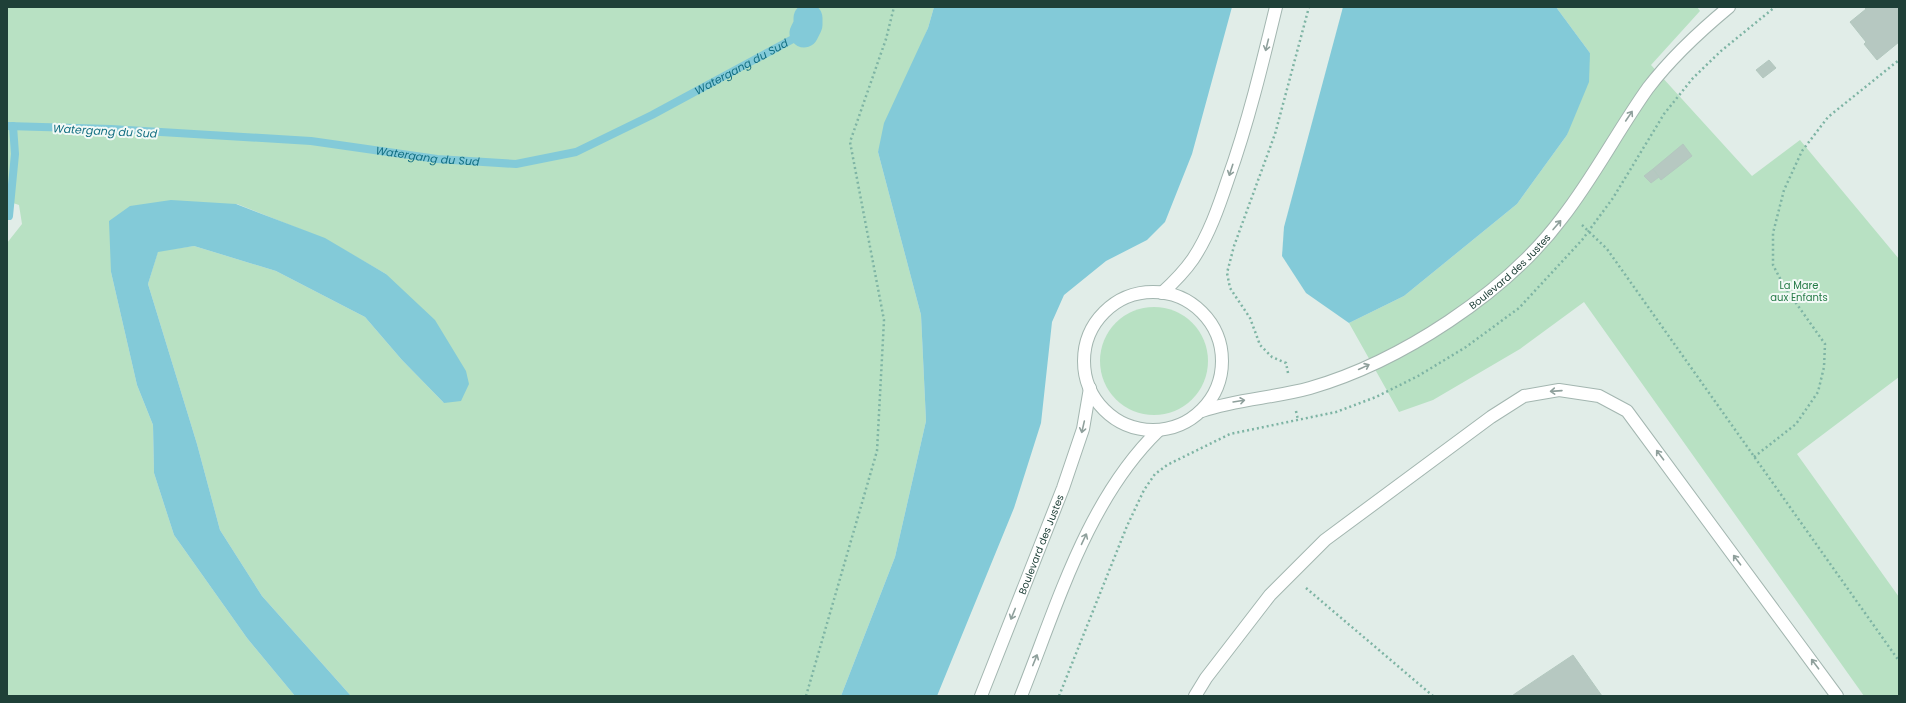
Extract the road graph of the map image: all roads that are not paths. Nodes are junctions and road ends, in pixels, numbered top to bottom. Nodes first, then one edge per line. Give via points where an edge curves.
1 (1276, 7) edge
2 (1729, 7) edge
3 (1162, 293) junction
4 (1090, 388) junction
5 (1202, 411) junction
6 (1158, 431) junction
7 (981, 696) edge
8 (1021, 696) edge
9 (1195, 696) edge
10 (1837, 696) edge

1 -> 3 street via 1246,124 1222,197 1194,259
5 -> 2 street, Boulevard des Justes via 1230,402 1291,392 1364,368 1409,345 1481,299 1546,237 1566,212 1650,86 1696,36
3 - 4 street via 1144,293 1127,298 1111,307 1098,320 1089,335 1084,353 1085,371
3 - 5 street via 1192,304 1207,317 1218,335 1222,355 1221,376 1214,395
4 - 6 street via 1104,410 1117,420 1141,429
4 -> 7 street, Boulevard des Justes via 1083,430 1063,488
5 - 6 street via 1181,424
8 -> 6 street via 1086,535 1132,458
10 -> 9 street via 1627,411 1599,396 1559,390 1524,396 1491,417 1325,540 1270,595

